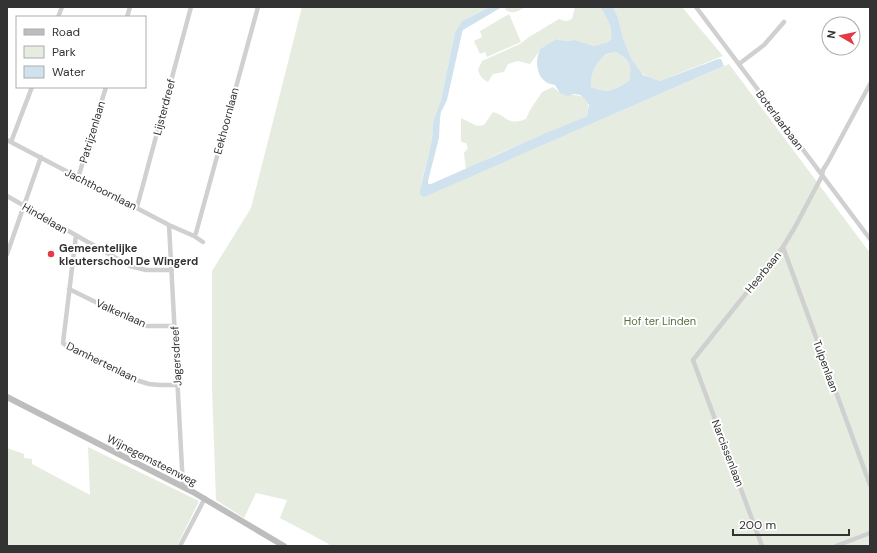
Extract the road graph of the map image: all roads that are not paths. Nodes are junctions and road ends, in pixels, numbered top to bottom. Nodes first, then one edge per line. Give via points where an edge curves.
1 (191, 7) edge
2 (258, 7) edge
3 (696, 7) edge
4 (784, 22) dead end
5 (738, 64) junction
6 (870, 84) edge
7 (32, 88) edge
8 (106, 88) edge
9 (9, 141) edge
10 (41, 157) junction
11 (822, 176) junction
12 (78, 178) junction
13 (7, 196) edge
14 (24, 205) junction
15 (137, 207) junction
16 (170, 225) junction
17 (76, 236) junction
18 (195, 236) junction
19 (870, 239) edge
20 (203, 242) dead end
21 (783, 247) junction
22 (7, 252) edge
23 (172, 270) junction
24 (70, 289) junction
25 (174, 326) junction
26 (693, 361) joint
27 (178, 384) junction
28 (7, 397) edge
29 (870, 485) edge
30 (183, 487) junction
31 (204, 498) junction
32 (870, 533) edge
33 (180, 546) edge
34 (284, 546) edge
35 (762, 546) edge
36 (836, 546) edge

1 - 15 street, Lijsterdreef
2 - 18 street, Eekhoornlaan
3 - 5 street, Boterlaarbaan
4 - 5 street via 764,45
5 - 11 street, Boterlaarbaan
6 - 11 street, Heerbaan
7 - 9 street
8 - 12 street, Patrijzenlaan
9 - 10 street, Jachthoornlaan
10 - 12 street, Jachthoornlaan
10 - 14 street
11 - 19 street, Boterlaarbaan
11 - 21 street, Heerbaan
12 - 15 street, Jachthoornlaan
13 - 14 street, Hindelaan
14 - 17 street, Hindelaan
14 - 22 street
15 - 16 street, Jachthoornlaan
16 - 18 street, Jachthoornlaan
16 - 23 street, Jagersdreef
17 - 23 street, Hindelaan via 130,266 146,270
17 - 24 street, Damhertenlaan
18 - 20 street, Jachthoornlaan
21 - 26 street, Heerbaan
21 - 29 street, Tulpenlaan
23 - 25 street, Jagersdreef
24 - 25 street, Valkenlaan via 147,326
24 - 27 street, Damhertenlaan via 63,343 136,380 149,384
25 - 27 street, Jagersdreef
26 - 35 street, Narcissenlaan
27 - 30 street, Jagersdreef
28 - 30 street, Wijnegemsteenweg
30 - 31 street, Wijnegemsteenweg
31 - 33 street
31 - 34 street, Wijnegemsteenweg
32 - 36 street

